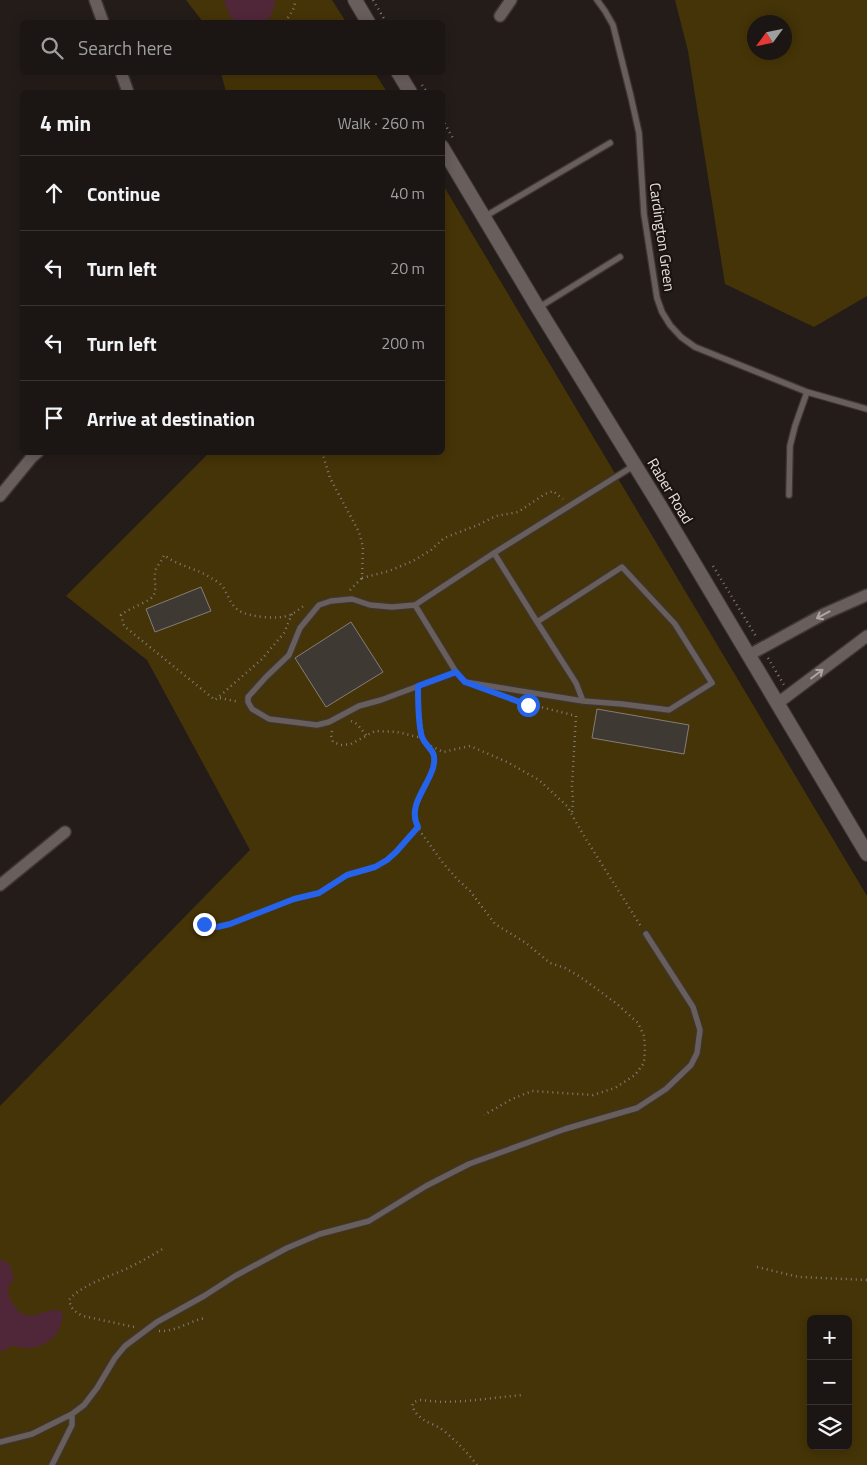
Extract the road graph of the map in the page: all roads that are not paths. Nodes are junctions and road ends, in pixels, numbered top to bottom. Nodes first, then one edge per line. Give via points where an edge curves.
1 (95, 0) edge
2 (355, 0) edge
3 (510, 0) edge
4 (596, 0) edge
5 (500, 16) dead end
6 (103, 20) edge
7 (367, 20) edge
8 (122, 75) edge
9 (400, 75) edge
10 (127, 90) edge
11 (409, 90) edge
12 (610, 143) dead end
13 (445, 152) edge
14 (484, 217) junction
15 (620, 257) dead end
16 (538, 308) junction
17 (807, 392) junction
18 (867, 409) edge
19 (34, 455) edge
20 (635, 466) junction
21 (789, 495) dead end
22 (0, 496) edge
23 (494, 553) junction
24 (867, 595) edge
25 (415, 605) junction
26 (537, 622) junction
27 (867, 636) edge
28 (749, 655) junction
29 (456, 672) junction
30 (583, 701) junction
31 (778, 703) junction
32 (65, 832) dead end
33 (867, 854) edge
34 (0, 885) edge
35 (646, 934) road end
36 (72, 1414) junction
37 (0, 1442) edge
38 (52, 1465) edge

1 - 6 street
2 - 7 street
3 - 5 street
4 - 17 lane, Cardington Green via 612,25 639,133 650,261 662,312 681,337 695,347
8 - 10 street
9 - 11 street
12 - 14 lane
13 - 14 street, Raber Road
14 - 16 street, Raber Road
15 - 16 lane
16 - 20 street, Raber Road
17 - 18 lane, Cardington Green
17 - 21 lane via 790,446
19 - 22 street
20 - 23 lane
20 - 28 street, Raber Road
23 - 25 lane
23 - 26 lane
24 -> 28 street via 824,614
25 - 29 lane
25 - 29 lane via 370,605 352,599 330,600 319,605 300,628 289,654 248,697 252,709 269,719 317,725 359,706
26 - 30 lane via 576,684
26 - 30 lane via 622,568 675,624 712,682 668,710
31 -> 27 street
28 - 31 street, Raber Road
29 - 30 lane via 465,682
31 - 33 street, Raber Road
32 - 34 street
35 - 36 lane via 694,1007 700,1030 697,1053 691,1065 666,1089 636,1108 565,1128 448,1173 369,1221 320,1234 235,1276 125,1346 84,1405
36 - 37 lane via 32,1434
36 - 38 lane via 72,1426

